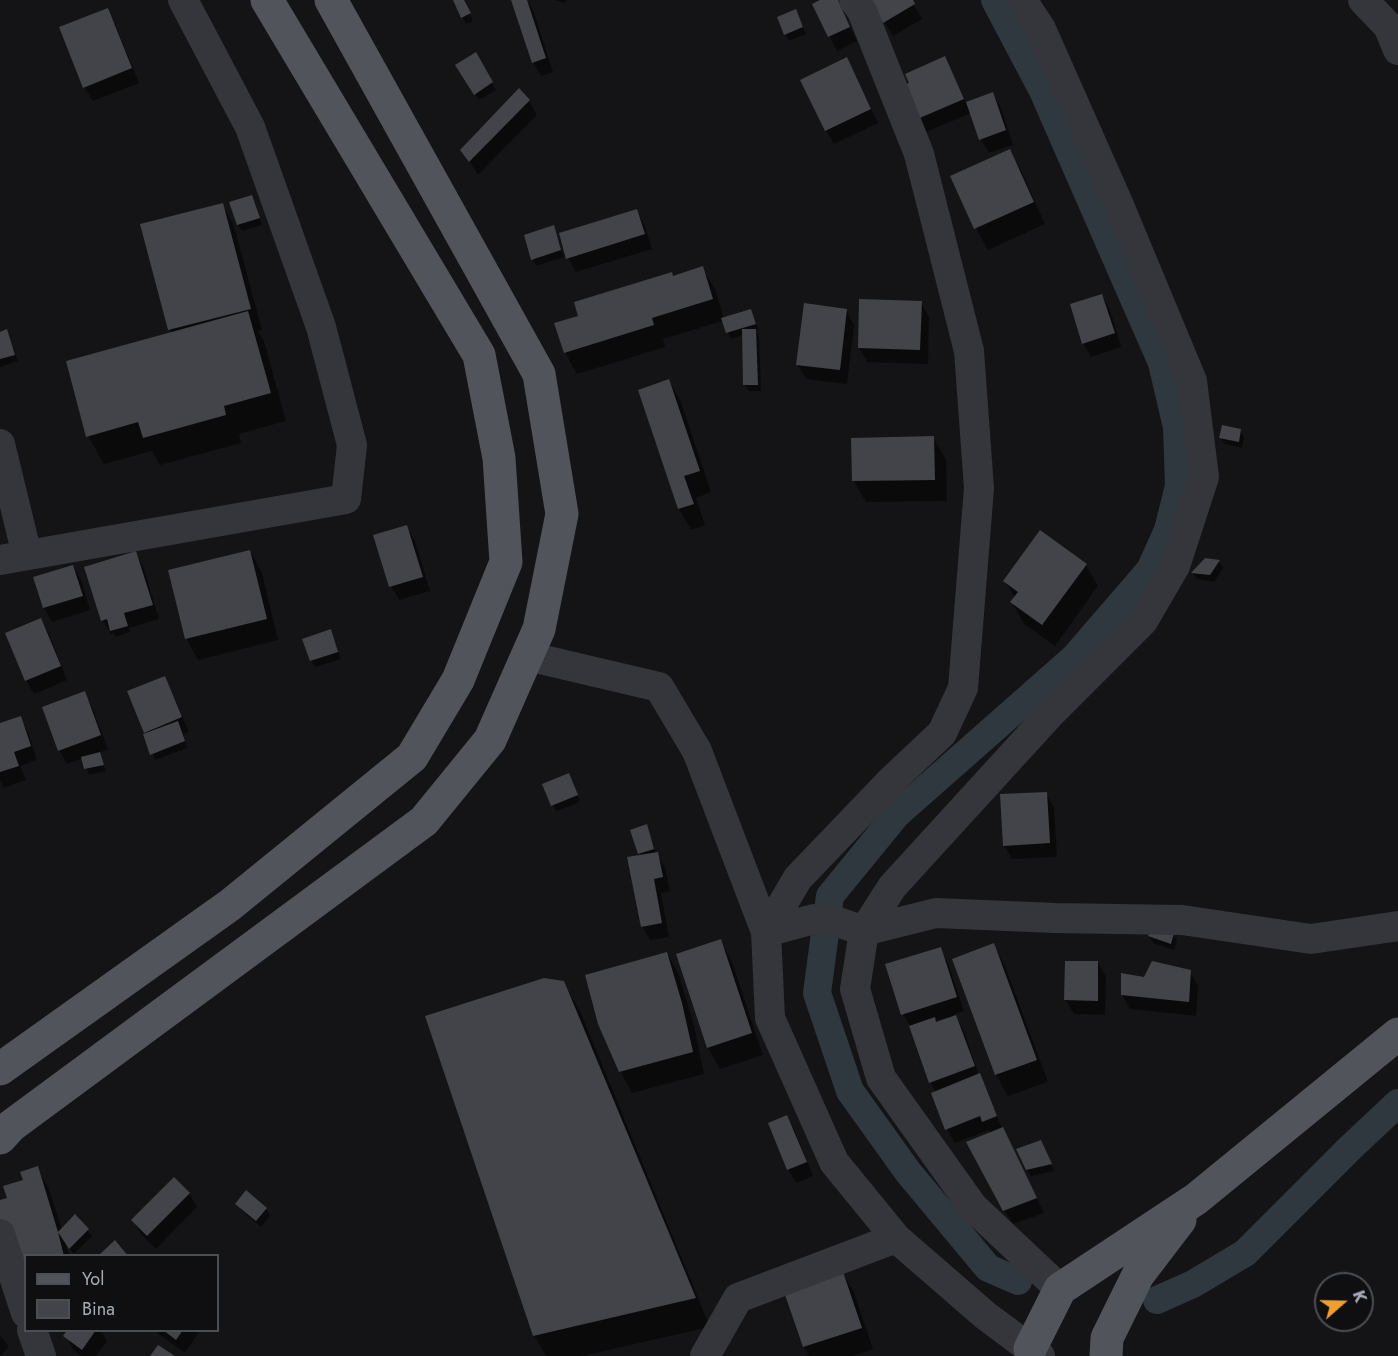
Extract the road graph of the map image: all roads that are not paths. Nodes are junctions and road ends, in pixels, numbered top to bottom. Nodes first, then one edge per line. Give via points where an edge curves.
1 (183, 0) edge
2 (267, 0) edge
3 (331, 0) edge
4 (854, 0) edge
5 (1022, 0) edge
6 (1363, 0) edge
7 (1398, 50) edge
8 (0, 444) edge
9 (14, 558) edge
10 (527, 656) junction
11 (1398, 926) edge
12 (864, 931) junction
13 (766, 932) junction
14 (1398, 1034) edge
15 (0, 1069) edge
16 (0, 1138) edge
17 (1196, 1199) junction
18 (0, 1234) edge
19 (896, 1238) junction
20 (1060, 1289) junction
21 (24, 1307) edge
22 (33, 1332) edge
23 (1035, 1352) edge
24 (41, 1356) edge
25 (705, 1356) edge
26 (1106, 1356) edge

1 - 9 street via 250,127 321,327 352,445 346,499
2 - 15 main road via 479,355 499,458 506,562 458,680 412,757 230,905
3 - 10 main road via 539,374 562,514 539,629
4 - 13 street via 862,11 919,154 969,351 979,489 963,688 942,733 798,878
5 - 12 street via 1041,29 1192,381 1204,477 1176,566 1143,621 1051,713 892,887
6 - 7 street via 1388,26
8 - 9 street
10 - 13 street via 659,687 697,751
10 - 16 main road via 490,740 424,821 11,1126
11 - 12 street via 1311,939 1182,920 936,913
12 - 13 street via 824,920
12 - 20 street via 855,989 880,1078 973,1208
13 - 19 street via 770,1018 834,1162
14 - 17 main road
17 - 20 main road
17 - 26 main road via 1138,1275 1107,1338
18 - 21 street
19 - 23 street via 986,1316
19 - 25 street via 738,1298
20 - 23 main road
22 - 24 street

